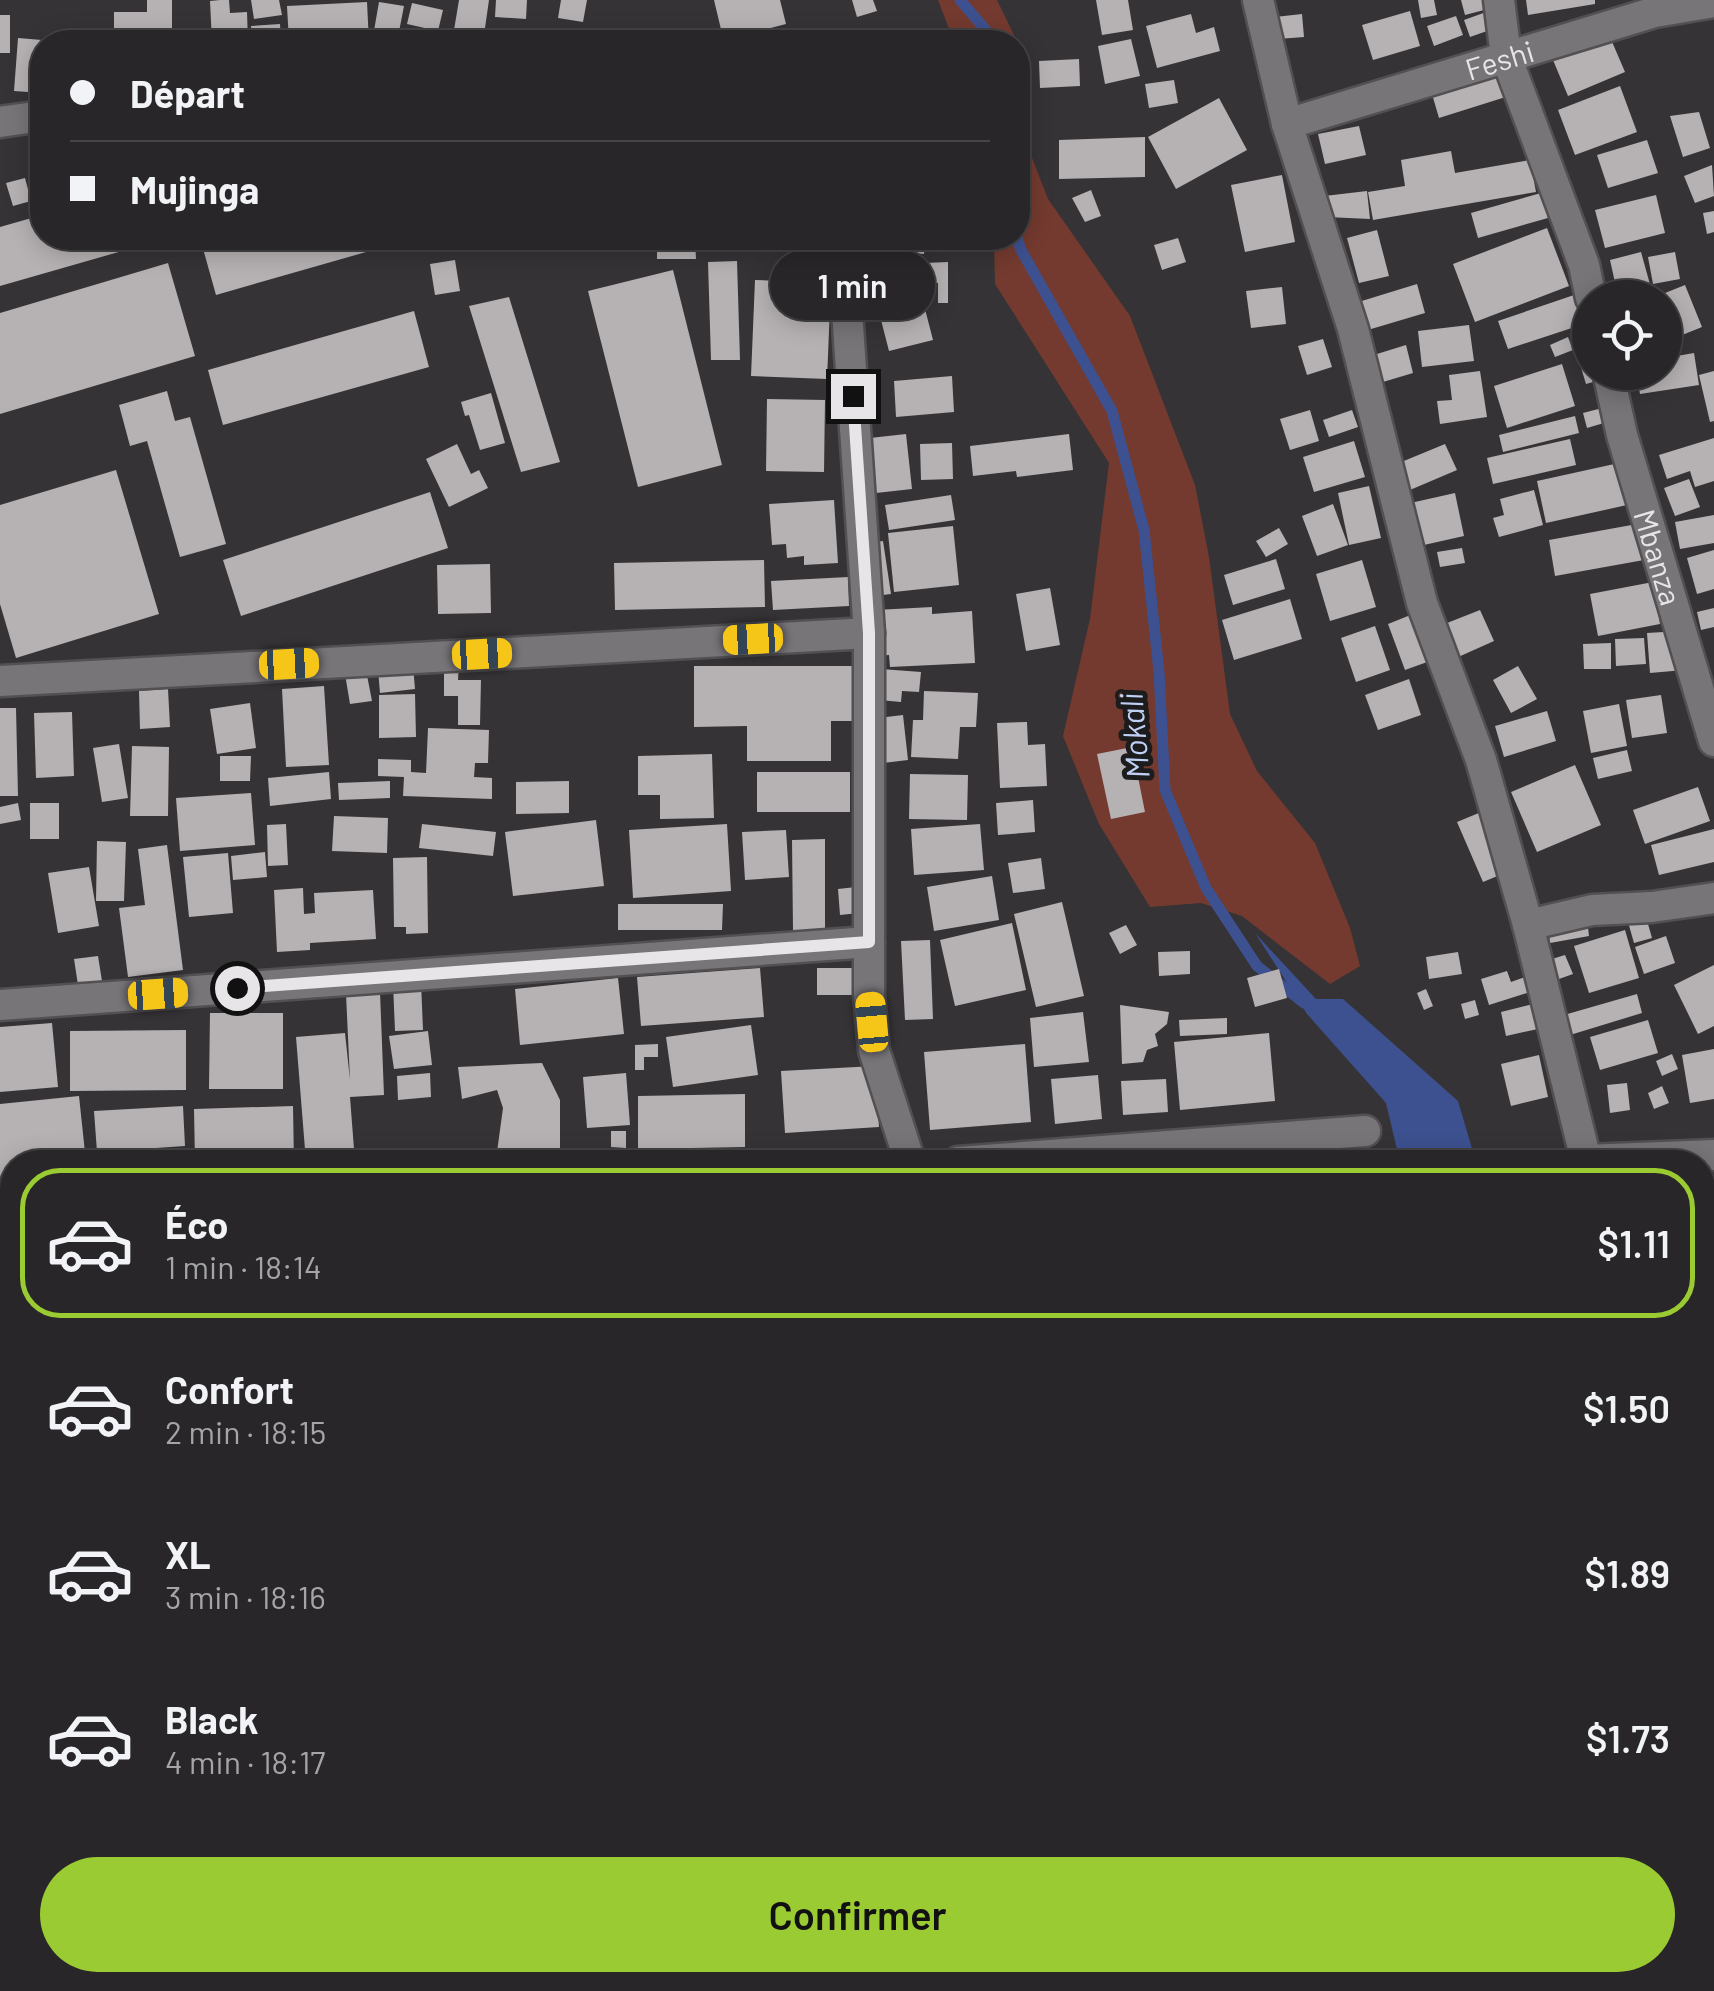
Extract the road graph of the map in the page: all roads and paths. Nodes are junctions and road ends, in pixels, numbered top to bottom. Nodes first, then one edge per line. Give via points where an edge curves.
1 (1258, 0) edge
2 (1499, 0) edge
3 (1714, 2) edge
4 (1506, 56) junction
5 (30, 118) edge
6 (0, 122) edge
7 (1288, 124) junction
8 (843, 250) edge
9 (1587, 280) edge
10 (1612, 390) edge
11 (869, 633) junction
12 (0, 681) edge
13 (1714, 741) edge
14 (1714, 898) edge
15 (1528, 925) junction
16 (869, 942) junction
17 (0, 1005) edge
18 (1366, 1131) dead end
19 (906, 1150) edge
20 (1116, 1150) edge
21 (1584, 1150) edge

1 - 7 street
2 - 4 street
3 - 4 street, Feshi via 1655,12
4 - 7 street, Feshi
4 - 9 street
5 - 6 street
7 - 15 street via 1353,329 1422,603 1481,760
8 - 11 street
10 - 13 street, Mbanza
11 - 12 street
11 - 16 street
14 - 15 street via 1592,910
15 - 21 street
16 - 17 street
16 - 19 street via 874,1050
18 - 20 street

